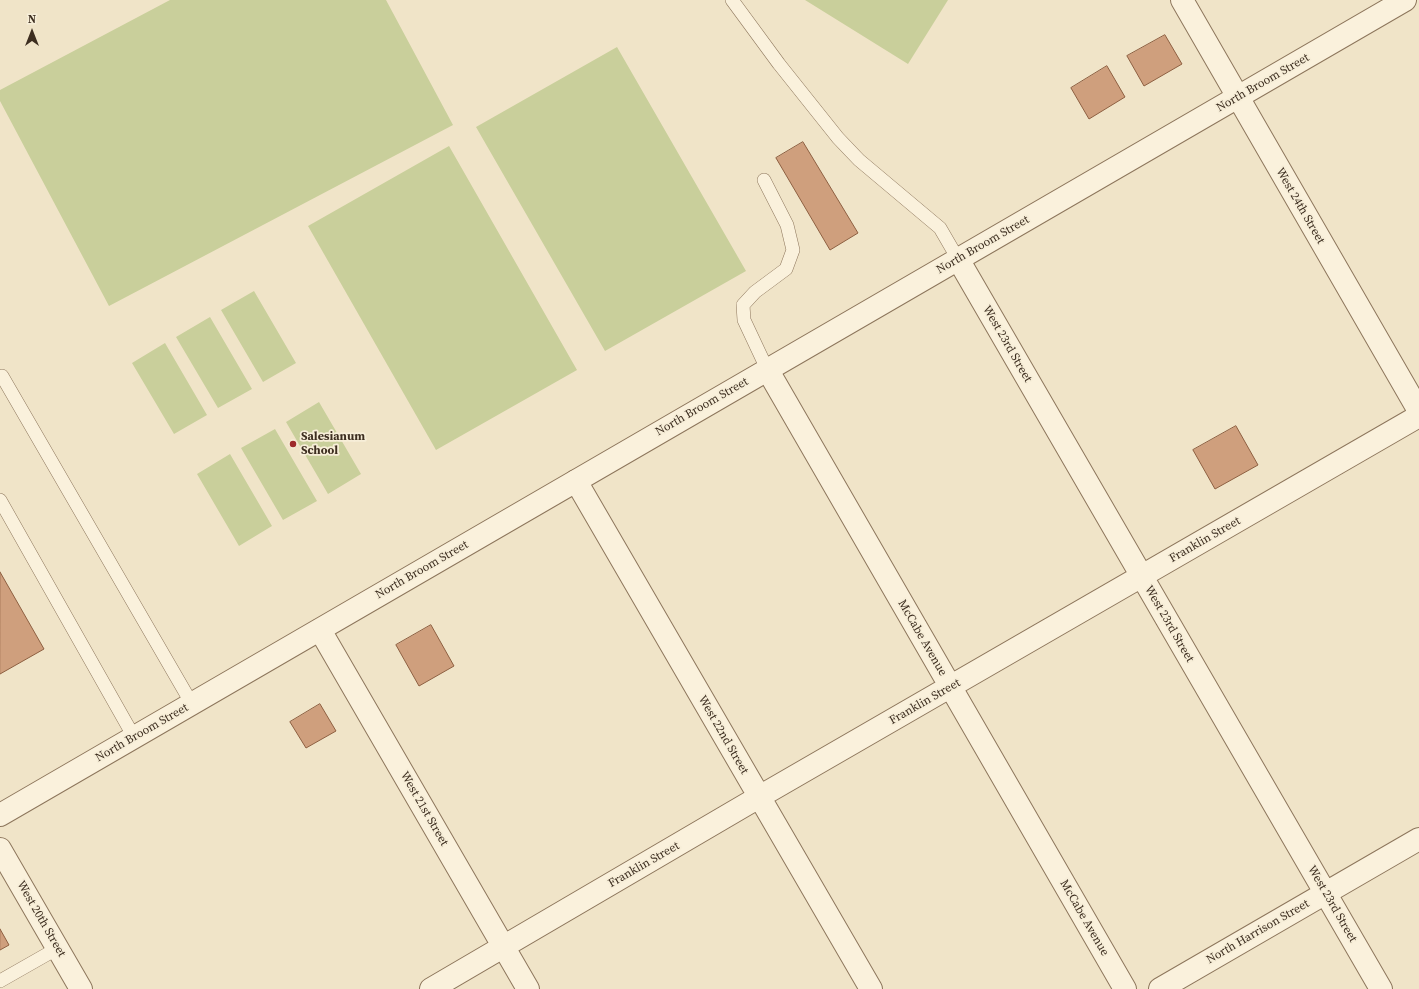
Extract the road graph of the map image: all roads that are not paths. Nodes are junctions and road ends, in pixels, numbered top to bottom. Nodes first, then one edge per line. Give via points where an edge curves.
1 (732, 0) edge
2 (1182, 0) edge
3 (1405, 0) edge
4 (1237, 98) junction
5 (764, 180) dead end
6 (958, 259) junction
7 (767, 369) junction
8 (0, 377) edge
9 (1419, 411) edge
10 (1419, 416) edge
11 (576, 481) junction
12 (0, 500) edge
13 (1141, 577) junction
14 (320, 630) junction
15 (950, 688) junction
16 (192, 704) junction
17 (134, 737) junction
18 (759, 797) junction
19 (0, 815) edge
20 (1419, 839) edge
21 (0, 849) edge
22 (1326, 893) junction
23 (504, 947) junction
24 (58, 948) junction
25 (0, 981) edge
26 (81, 989) edge
27 (431, 989) edge
28 (528, 989) edge
29 (871, 989) edge
30 (1125, 989) edge
31 (1160, 989) edge
32 (1381, 989) edge

1 - 6 lane via 838,138 859,160 940,228
2 - 4 street, West 24th Street
3 - 4 street, North Broom Street
4 - 6 street, North Broom Street
4 - 9 street, West 24th Street
5 - 7 lane via 787,225 793,250 786,269 755,292 743,305 744,320
6 - 7 street, North Broom Street
6 - 13 street, West 23rd Street
7 - 11 street, North Broom Street
7 - 15 street, McCabe Avenue
8 - 16 lane via 2,376
10 - 13 street, Franklin Street
11 - 14 street, North Broom Street
11 - 18 street, West 22nd Street
12 - 17 lane
13 - 15 street, Franklin Street
13 - 22 street, West 23rd Street
14 - 16 street, North Broom Street
14 - 23 street, West 21st Street
15 - 18 street, Franklin Street
15 - 30 street, McCabe Avenue
16 - 17 street, North Broom Street
17 - 19 street, North Broom Street
18 - 23 street, Franklin Street
18 - 29 street, West 22nd Street
20 - 22 street, North Harrison Street
21 - 24 street, West 20th Street
22 - 31 street, North Harrison Street
22 - 32 street, West 23rd Street
23 - 27 street, Franklin Street
23 - 28 street, West 21st Street
24 - 25 lane
24 - 26 street, West 20th Street

